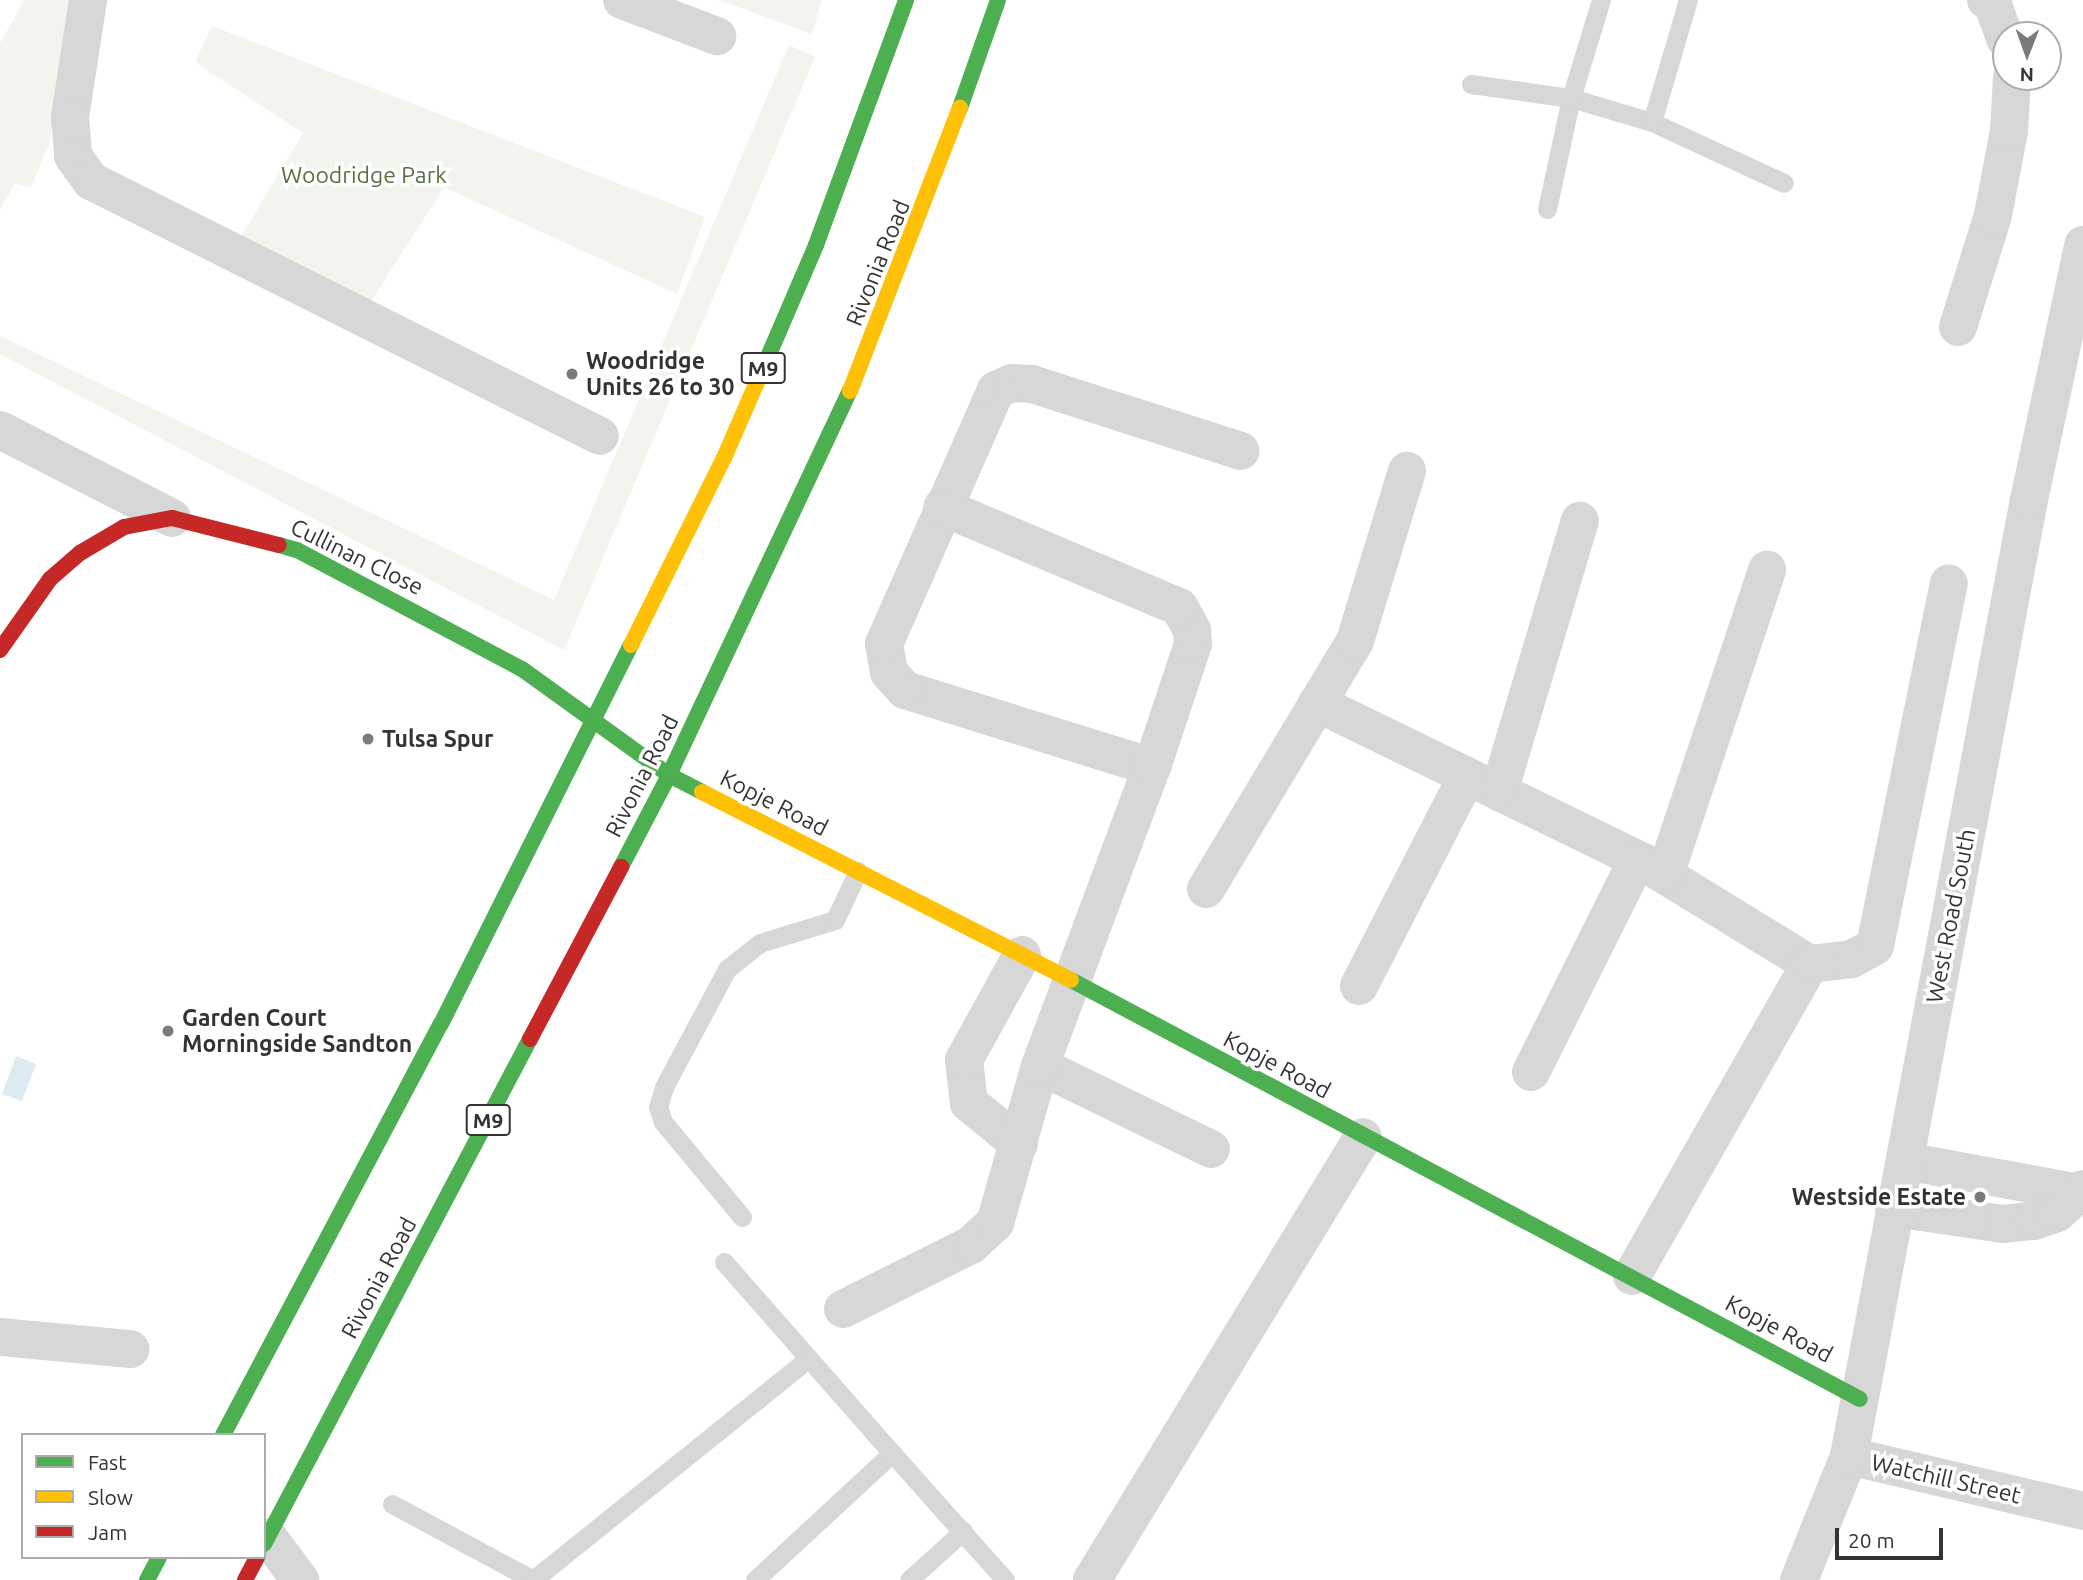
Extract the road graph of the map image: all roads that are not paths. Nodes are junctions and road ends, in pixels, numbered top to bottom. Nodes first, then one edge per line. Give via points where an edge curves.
1 (88, 0) edge
2 (622, 0) edge
3 (906, 0) edge
4 (998, 0) edge
5 (1601, 0) edge
6 (1688, 0) edge
7 (1986, 0) edge
8 (1999, 21) edge
9 (717, 36) dead end
10 (1471, 84) dead end
11 (2011, 91) edge
12 (1571, 97) junction
13 (1652, 122) junction
14 (1784, 183) dead end
15 (1547, 209) dead end
16 (2083, 245) edge
17 (1958, 327) dead end
18 (0, 430) edge
19 (600, 436) dead end
20 (1241, 450) dead end
21 (1407, 471) dead end
22 (942, 507) junction
23 (172, 518) junction
24 (1580, 521) dead end
25 (1767, 570) dead end
26 (1949, 583) dead end
27 (0, 650) edge
28 (1317, 703) junction
29 (593, 723) junction
30 (1152, 767) junction
31 (669, 775) junction
32 (1483, 784) junction
33 (1651, 867) junction
34 (858, 871) junction
35 (1206, 889) dead end
36 (1022, 955) junction
37 (1810, 964) junction
38 (1072, 981) junction
39 (1359, 986) dead end
40 (1040, 1066) junction
41 (1531, 1072) dead end
42 (1363, 1137) junction
43 (1019, 1144) junction
44 (1212, 1149) dead end
45 (1905, 1161) junction
46 (2081, 1191) edge
47 (1894, 1208) junction
48 (742, 1217) dead end
49 (724, 1262) dead end
50 (1632, 1276) junction
51 (843, 1309) dead end
52 (0, 1337) edge
53 (131, 1349) dead end
54 (809, 1358) junction
55 (1860, 1399) junction
56 (224, 1433) edge
57 (892, 1452) junction
58 (1849, 1456) junction
59 (392, 1503) dead end
60 (2083, 1511) edge
61 (963, 1531) junction
62 (266, 1540) edge
63 (266, 1549) edge
64 (158, 1559) edge
65 (256, 1559) edge
66 (532, 1579) edge
67 (147, 1580) edge
68 (245, 1580) edge
69 (300, 1580) edge
70 (755, 1580) edge
71 (909, 1580) edge
72 (1005, 1580) edge
73 (1092, 1580) edge
74 (1799, 1580) edge

1 - 19 street via 70,118 73,156 91,181
2 - 9 street
3 - 29 main road, M9 via 800,283 724,458
4 - 31 main road, Rivonia Road / M9 via 919,222 836,424
5 - 12 lane
6 - 13 lane
7 - 8 street
10 - 12 lane
11 - 17 street via 2009,131 1993,215
12 - 13 lane
12 - 15 lane
13 - 14 lane
16 - 45 street, West Road South via 2029,500
18 - 23 street
20 - 22 street via 1032,384 1013,383 996,390
21 - 28 street via 1355,641
22 - 30 street via 1179,607 1187,617 1193,644
22 - 30 street via 884,644 884,661 896,683 905,690
23 - 27 main road, Cullinan Close via 124,527 80,553 50,579
23 - 29 main road, Cullinan Close via 297,550 522,670
24 - 32 street
25 - 33 street
26 - 37 street via 1878,939 1868,953 1852,959
28 - 32 street
28 - 35 street
29 - 31 main road, Cullinan Close
29 - 56 main road, M9
30 - 38 street
31 - 34 main road, Kopje Road
31 - 62 main road, Rivonia Road / M9
32 - 33 street
32 - 39 street
33 - 37 street
33 - 41 street
34 - 36 main road, Kopje Road
34 - 48 lane via 835,920 760,943 727,968 664,1087 658,1107 663,1122
36 - 38 main road, Kopje Road
36 - 43 street via 964,1060 969,1103
37 - 50 street
38 - 40 street
38 - 42 main road, Kopje Road
40 - 43 street
40 - 44 street
42 - 50 main road, Kopje Road
42 - 73 street
43 - 51 street via 995,1223 971,1245
45 - 46 street
45 - 47 street, West Road South
46 - 47 street via 2057,1213 2003,1224
47 - 55 street, West Road South
49 - 54 lane
50 - 55 main road, Kopje Road
52 - 53 street
54 - 57 lane
54 - 66 lane
55 - 58 street, West Road South
57 - 61 lane
57 - 70 lane
58 - 60 street, Watchill Street
58 - 74 street, West Road South
59 - 66 lane
61 - 71 lane
61 - 72 lane
63 - 69 street
64 - 67 main road
65 - 68 main road, Rivonia Road / M9

